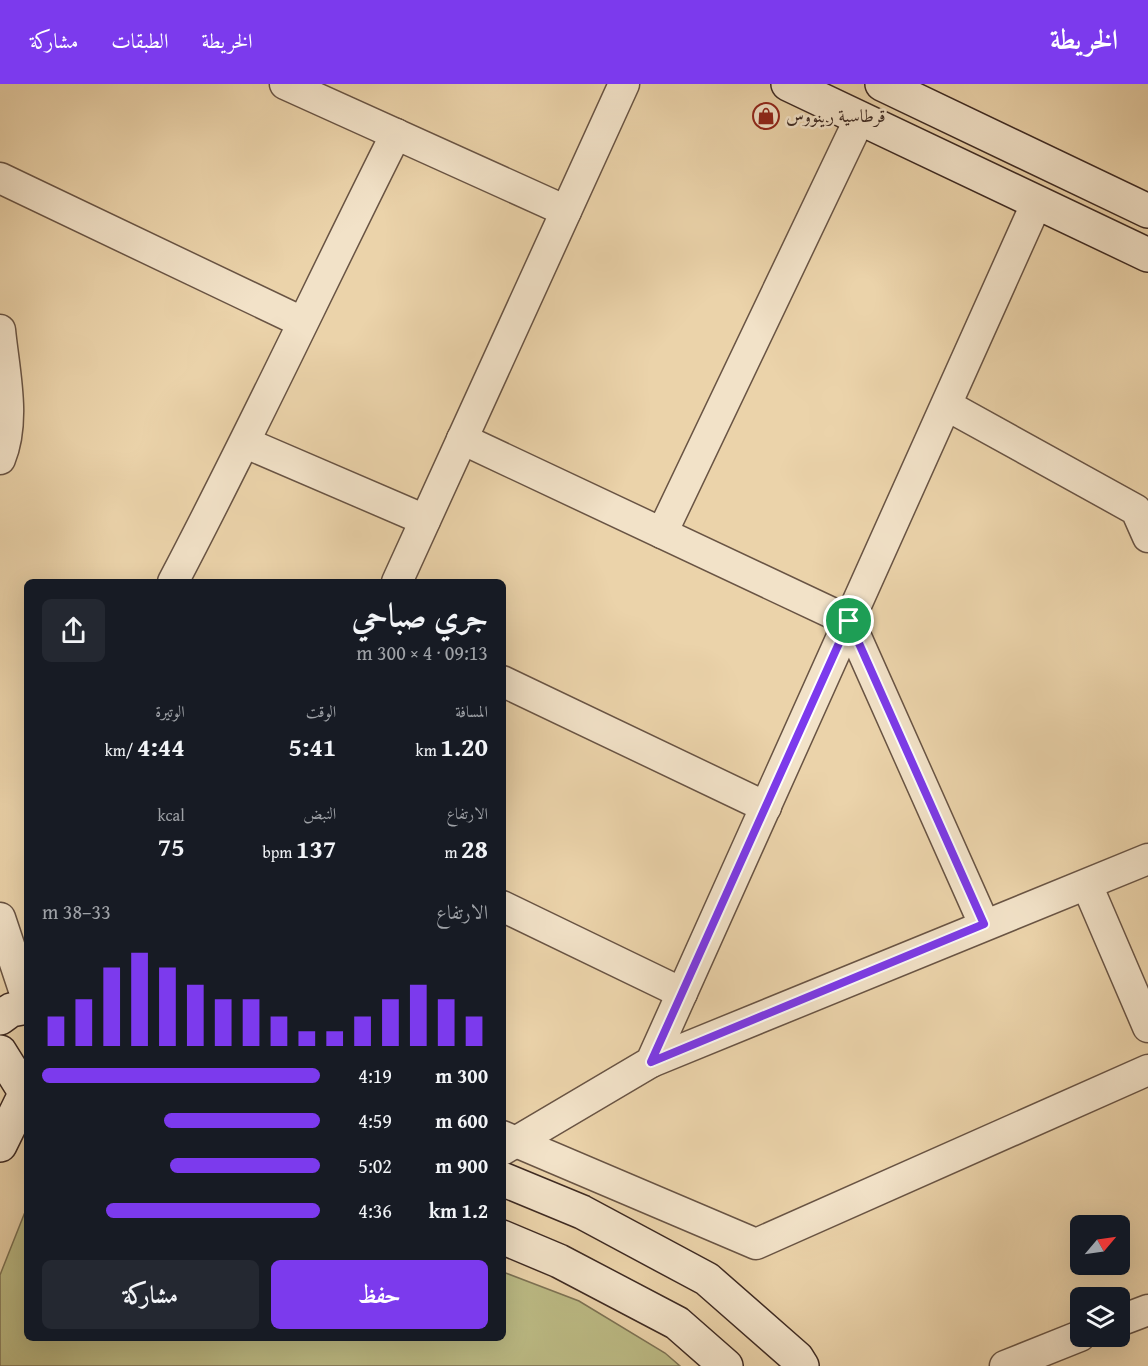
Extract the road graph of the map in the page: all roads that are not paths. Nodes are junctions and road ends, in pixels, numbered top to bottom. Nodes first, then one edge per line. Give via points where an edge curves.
1 (285, 84) edge
2 (624, 84) edge
3 (788, 84) edge
4 (882, 84) edge
5 (860, 118) junction
6 (396, 134) junction
7 (0, 178) edge
8 (1037, 202) junction
9 (566, 211) junction
10 (1148, 211) edge
11 (1148, 255) edge
12 (302, 322) junction
13 (0, 330) edge
14 (948, 406) junction
15 (462, 439) junction
16 (246, 443) junction
17 (0, 459) edge
18 (425, 520) junction
19 (662, 533) junction
20 (1148, 537) edge
21 (175, 579) edge
22 (398, 579) edge
23 (849, 621) junction
24 (506, 683) edge
25 (766, 807) junction
26 (1148, 859) edge
27 (1087, 885) junction
28 (506, 908) edge
29 (0, 918) edge
30 (984, 924) junction
31 (24, 990) edge
32 (682, 993) junction
33 (24, 1008) edge
34 (0, 1018) edge
35 (1148, 1027) edge
36 (0, 1052) edge
37 (651, 1062) junction
38 (1148, 1070) edge
39 (24, 1088) edge
40 (24, 1095) edge
41 (507, 1143) edge
42 (0, 1145) edge
43 (506, 1181) edge
44 (506, 1239) edge
45 (1148, 1310) edge
46 (1130, 1317) edge
47 (1070, 1340) edge
48 (726, 1366) edge
49 (802, 1366) edge
50 (1005, 1366) edge

1 - 6 street
2 - 9 street
3 - 5 main road
4 - 10 main road
5 - 8 main road
5 - 19 street
6 - 9 street
6 - 12 street
7 - 12 street
8 - 11 main road
8 - 14 street
9 - 15 street
12 - 16 street
13 - 17 street via 7,409 7,431
14 - 20 street via 1136,510
14 - 23 street
15 - 18 street
15 - 19 street
16 - 18 street
16 - 21 street
18 - 22 street
19 - 23 street
23 - 25 street
23 - 30 street
24 - 25 street
25 - 32 street
26 - 27 street
27 - 30 street
27 - 35 street
28 - 32 street
29 - 31 street
30 - 37 street
32 - 37 street
33 - 34 main road
36 - 39 main road
37 - 41 street
38 - 41 street via 756,1244
40 - 42 main road
43 - 49 main road via 582,1212 707,1279
44 - 48 main road via 560,1261 677,1323
45 - 46 street
47 - 50 street

